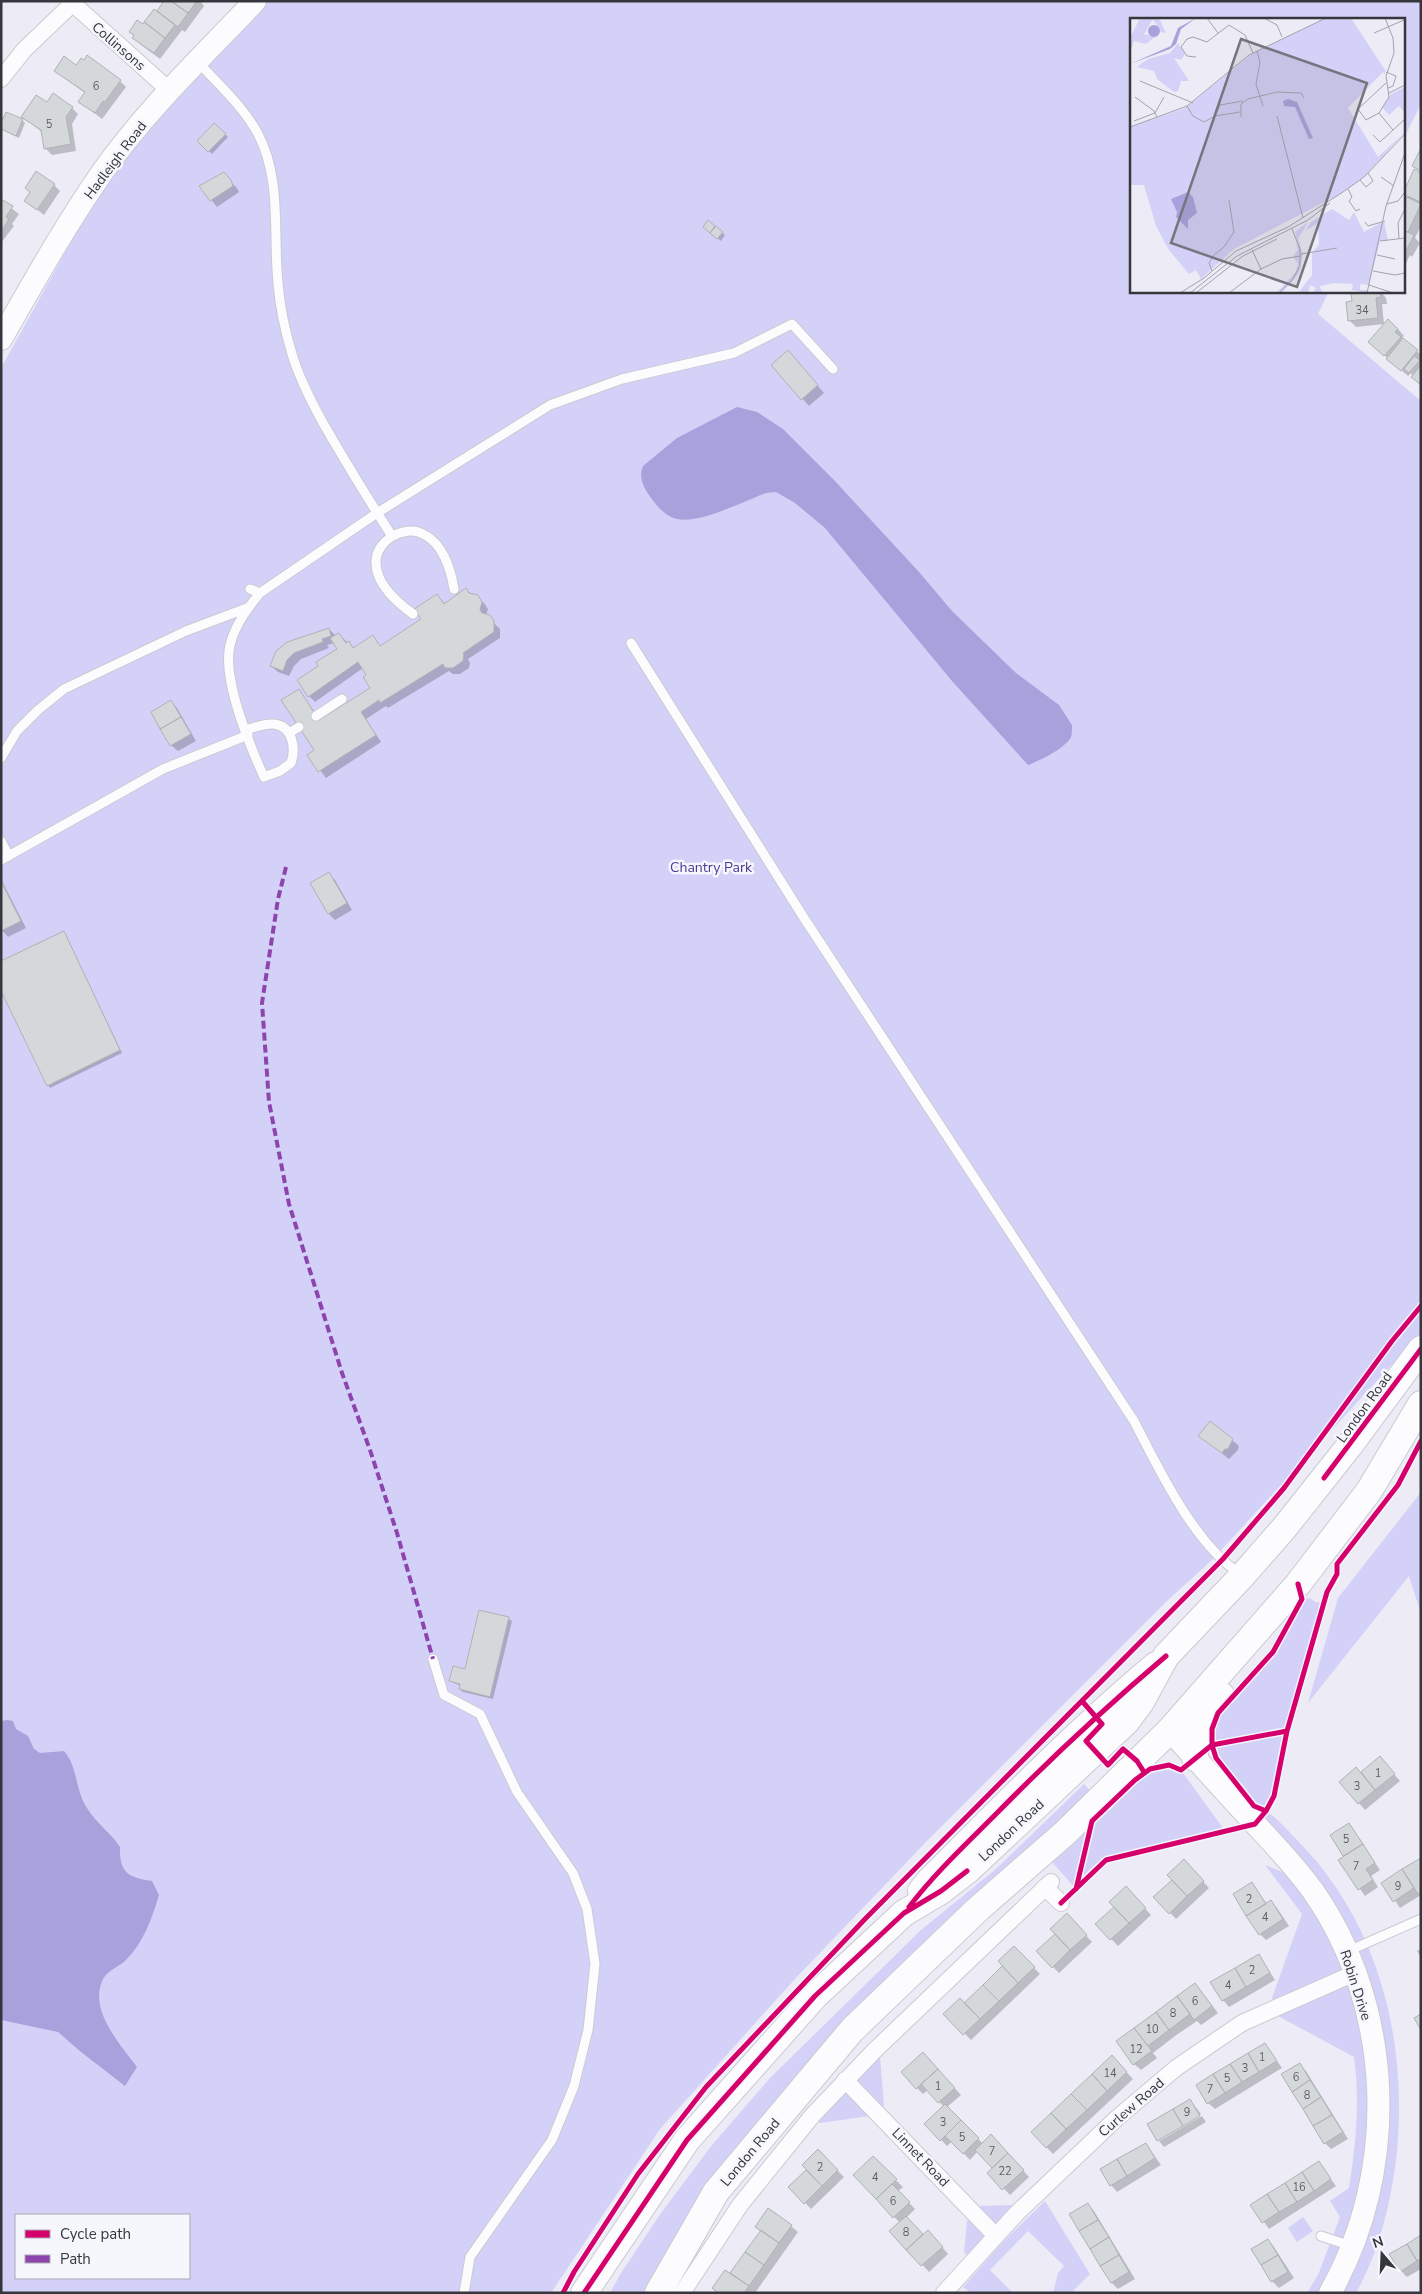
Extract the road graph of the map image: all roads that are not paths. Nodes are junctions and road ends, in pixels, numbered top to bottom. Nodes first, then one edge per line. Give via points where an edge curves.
1 (254, 1) edge
2 (71, 3) edge
3 (198, 61) junction
4 (1, 79) edge
5 (170, 90) junction
6 (1, 339) edge
7 (832, 369) dead end
8 (377, 513) junction
9 (392, 536) junction
10 (250, 589) dead end
11 (454, 589) dead end
12 (260, 593) junction
13 (247, 608) junction
14 (413, 614) dead end
15 (631, 643) dead end
16 (342, 699) dead end
17 (316, 716) dead end
18 (299, 727) dead end
19 (247, 733) junction
20 (289, 733) junction
21 (1, 758) edge
22 (1, 841) edge
23 (5, 858) edge
24 (1421, 1349) edge
25 (1421, 1404) edge
26 (1242, 1575) junction
27 (1291, 1592) junction
28 (1166, 1656) junction
29 (433, 1659) dead end
30 (1142, 1702) junction
31 (1170, 1730) junction
32 (1195, 1758) junction
33 (1061, 1903) dead end
34 (904, 1913) junction
35 (1421, 1919) edge
36 (1346, 1952) junction
37 (1355, 1973) junction
38 (845, 2080) junction
39 (995, 2235) junction
40 (1320, 2236) dead end
41 (1353, 2246) junction
42 (464, 2293) edge
43 (584, 2293) edge
44 (658, 2293) edge
45 (682, 2293) edge
46 (944, 2293) edge
47 (1330, 2293) edge

1 - 3 street, Hadleigh Road
2 - 4 street via 24,50
2 - 5 street, Collinsons
3 - 5 street, Hadleigh Road
3 - 8 lane via 247,118 268,156 273,185 280,300 292,357 307,393
5 - 6 street, Hadleigh Road via 102,173
7 - 8 lane via 792,324 734,353 622,379 550,406
8 - 9 lane
8 - 12 lane
9 - 11 lane via 413,531 433,541 450,571
9 - 14 lane via 381,547 376,563 378,574 391,595
10 - 12 lane
12 - 13 lane
13 - 19 lane via 232,636 229,661 231,681
13 - 21 lane via 186,631 64,689 17,731
15 - 26 lane via 814,934 1134,1421 1169,1488 1209,1546
16 - 17 lane
18 - 20 lane
19 - 20 lane via 260,725 275,724
19 - 20 lane via 264,777 291,763 294,751
19 - 23 lane via 163,769
22 - 23 lane
24 - 26 main road, London Road via 1329,1472
25 - 27 main road, London Road via 1369,1491
26 - 28 main road, London Road
27 - 31 main road, London Road
27 - 32 main road via 1269,1638 1233,1683 1204,1712 1197,1730
28 - 30 main road, London Road
28 - 34 main road via 1104,1708 1041,1768 930,1880
29 - 42 lane via 444,1695 480,1714 516,1792 574,1873 587,1909 595,1964 588,2030 574,2086 552,2140 470,2257
30 - 31 main road
30 - 34 main road, London Road via 1126,1722 967,1871 941,1892
31 - 32 street, Robin Drive
31 - 44 main road, London Road via 1065,1833 978,1909 852,2030 716,2192
32 - 36 street, Robin Drive via 1306,1882
33 - 38 street, London Road via 1048,1884
34 - 43 main road, London Road via 814,1996 687,2140
35 - 36 lane
36 - 37 street, Robin Drive
37 - 39 street, Curlew Road via 1242,2023 1176,2068 1117,2118
37 - 41 street, Robin Drive via 1372,2039 1379,2128 1370,2186
38 - 39 street, Linnet Road
38 - 45 street, London Road via 767,2170 720,2233
39 - 46 street, Curlew Road
40 - 41 lane
41 - 47 street, Robin Drive

